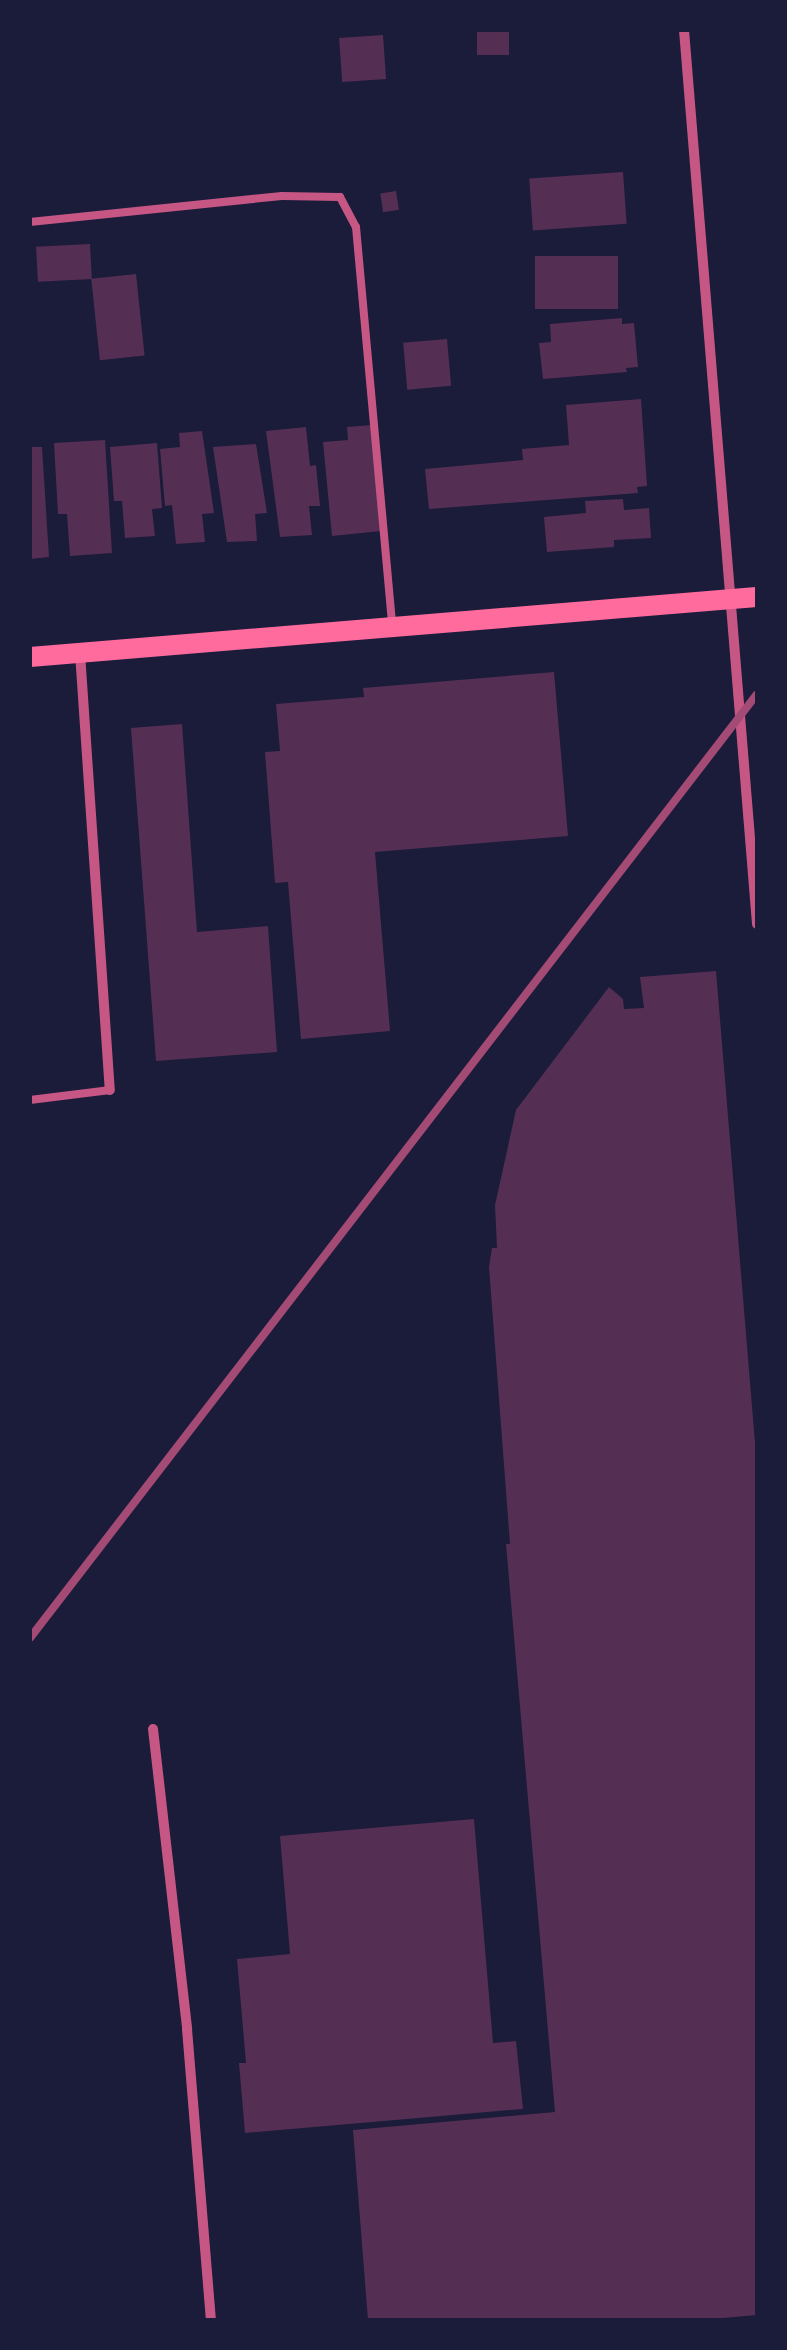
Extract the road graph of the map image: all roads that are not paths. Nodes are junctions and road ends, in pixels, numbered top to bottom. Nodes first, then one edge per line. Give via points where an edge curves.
1 (684, 30) edge
2 (30, 222) edge
3 (757, 597) edge
4 (731, 599) junction
5 (393, 628) junction
6 (80, 653) junction
7 (30, 657) edge
8 (757, 924) edge
9 (110, 1090) joint
10 (30, 1100) edge
11 (153, 1729) dead end
12 (211, 2320) edge

1 - 4 street
2 - 5 lane via 282,196 340,198 356,228
3 - 4 main road
4 - 5 main road
4 - 8 street
5 - 6 main road
6 - 7 main road
6 - 9 street
9 - 10 lane
11 - 12 street via 188,2029

